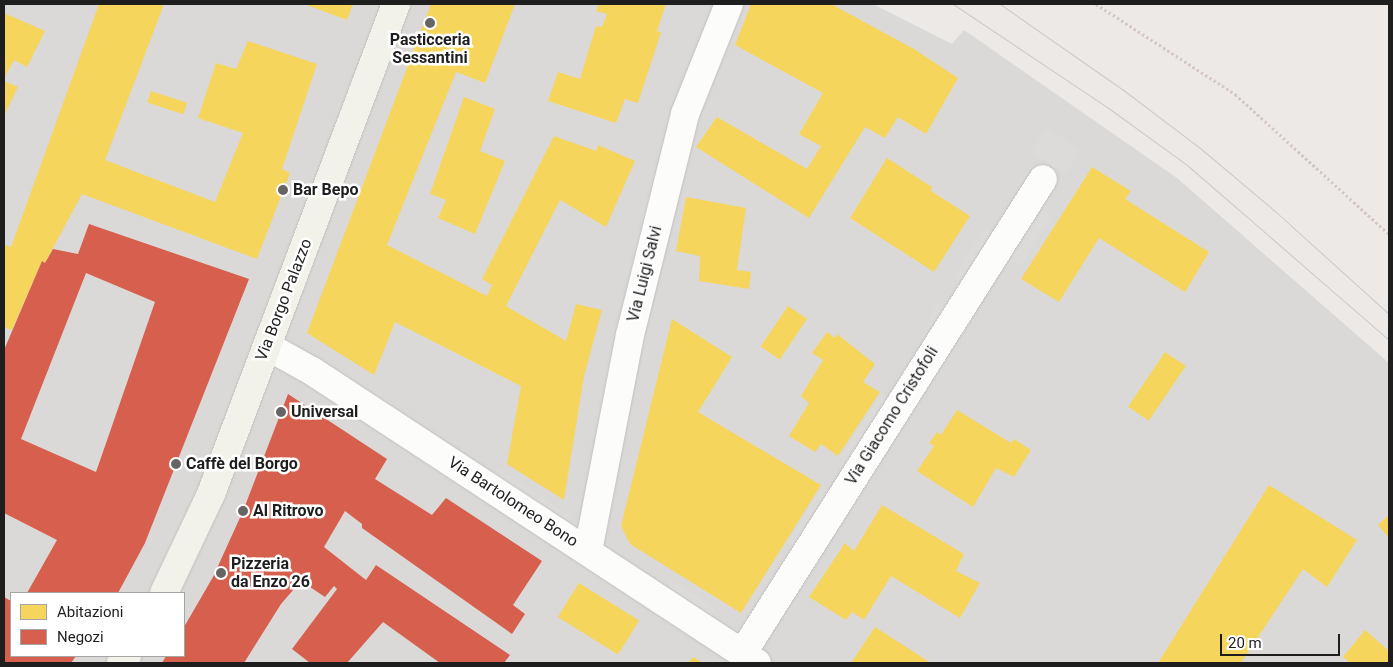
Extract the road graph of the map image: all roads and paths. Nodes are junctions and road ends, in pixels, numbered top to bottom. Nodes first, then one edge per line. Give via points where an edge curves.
1 (396, 4) edge
2 (729, 4) edge
3 (1096, 4) edge
4 (1043, 178) dead end
5 (1389, 234) edge
6 (267, 346) junction
7 (588, 551) junction
8 (164, 592) edge
9 (750, 658) edge

1 - 6 main road, Via Borgo Palazzo
2 - 7 street, Via Luigi Salvi via 685,114 630,335
3 - 5 path via 1235,94
4 - 9 street, Via Giacomo Cristofoli
6 - 7 street, Via Bartolomeo Bono via 320,376
6 - 8 main road, Via Borgo Palazzo via 211,494
7 - 9 street, Via Bartolomeo Bono

